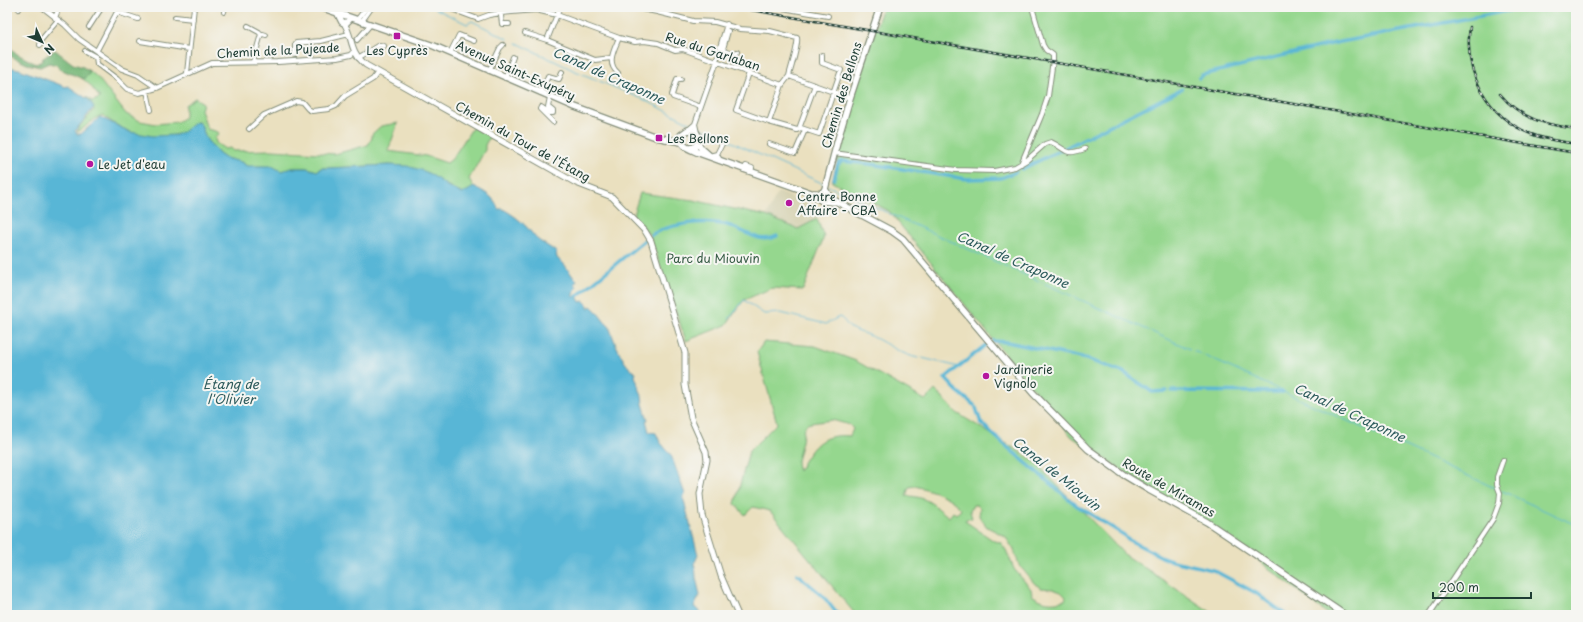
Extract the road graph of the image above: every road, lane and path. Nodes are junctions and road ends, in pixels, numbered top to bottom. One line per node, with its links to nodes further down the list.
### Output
1 (42, 7): 26 (street)
2 (59, 7): 26 (street)
3 (102, 7): 34 (street)
4 (194, 7): 28 (street)
5 (225, 7): 19 (street)
6 (320, 7): 29 (main road, Avenue Saint-Exupéry)
7 (367, 7): 29 (street)
8 (372, 7): 29 (street)
9 (446, 7): 18 (street)
10 (500, 7): 21 (street)
11 (560, 7): 23 (street)
12 (611, 7): 20 (street)
13 (659, 7): 20 (street)
14 (663, 7): 22 (street)
15 (777, 7): 24 (street)
16 (880, 7): 76 (main road, Chemin des Bellons)
17 (1032, 7): 96 (street)
18 (457, 9): 21 (street, Rue du Garlaban)
19 (224, 12)
20 (657, 12): 22 (street)
21 (501, 13): 23 (street, Rue du Garlaban); 31 (street)
22 (665, 14): 32 (street)
23 (557, 15): 38 (street, Rue du Garlaban); 40 (street)
24 (828, 16)
25 (175, 17): 28 (street)
26 (57, 19): 43 (street); 48 (street)
27 (138, 19): 48 (street)
28 (193, 19): 46 (street)
29 (348, 21): 30 (main road, Avenue Saint-Exupéry); 50 (street, Chemin du Tour de l'Étang); 53 (street)
30 (371, 24): 39 (street); 52 (main road, Avenue Saint-Exupéry)
31 (509, 24)
32 (728, 25): 47 (street); 66 (street)
33 (248, 26): 36 (street)
34 (89, 27)
35 (525, 33): 40 (street)
36 (261, 34): 37 (street); 59 (street)
37 (266, 35)
38 (619, 38): 57 (street); 58 (street, Rue du Garlaban)
39 (357, 40)
40 (547, 40): 57 (street)
41 (140, 41): 46 (street)
42 (474, 41): 52 (street)
43 (40, 45)
44 (503, 45): 60 (street)
45 (384, 46): 56 (street)
46 (189, 49): 63 (street)
47 (722, 49): 51 (street); 58 (street)
48 (97, 50): 71 (street)
49 (84, 51): 72 (street)
50 (354, 52): 56 (street, Chemin du Tour de l'Étang); 59 (street, Chemin de la Pujeade)
51 (737, 52)
52 (450, 53): 60 (main road, Avenue Saint-Exupéry)
53 (295, 55)
54 (822, 55): 73 (street)
55 (513, 57): 67 (street)
56 (358, 58): 61 (street, Chemin du Tour de l'Étang)
57 (611, 58): 64 (street)
58 (717, 60): 65 (street, Rue du Garlaban); 77 (street)
59 (253, 62): 63 (street, Chemin de la Pujeade)
60 (489, 70): 67 (main road, Avenue Saint-Exupéry)
61 (378, 72): 82 (street); 99 (street, Chemin du Tour de l'Étang)
62 (562, 72): 74 (street)
63 (187, 73): 71 (street, Chemin de la Pujeade)
64 (618, 73)
65 (749, 73): 69 (street, Rue du Garlaban); 80 (street)
66 (789, 76): 69 (street); 70 (street)
67 (505, 78): 74 (main road, Avenue Saint-Exupéry)
68 (681, 79): 77 (street)
69 (782, 84): 80 (street)
70 (815, 85): 73 (street); 83 (street)
71 (157, 88): 72 (street, Chemin de la Pujeade)
72 (147, 91): 78 (street)
73 (834, 92): 76 (street); 83 (street)
74 (541, 94): 75 (main road, Avenue Saint-Exupéry)
75 (550, 97): 79 (street); 87 (main road, Avenue Saint-Exupéry)
76 (850, 98): 94 (main road, Chemin des Bellons)
77 (701, 107): 81 (street)
78 (151, 110)
79 (554, 122)
80 (769, 122): 83 (street)
81 (695, 124): 84 (street); 85 (street)
82 (249, 129)
83 (803, 129): 91 (street)
84 (688, 130): 85 (main road); 86 (main road)
85 (697, 133): 89 (main road)
86 (681, 135): 87 (main road); 88 (main road)
87 (669, 140): 88 (main road, Avenue Saint-Exupéry)
88 (681, 142): 92 (main road)
89 (698, 143): 92 (main road); 95 (main road)
90 (722, 144): 95 (street)
91 (768, 144)
92 (690, 148): 95 (main road)
93 (1085, 149): 96 (street)
94 (834, 153): 96 (street); 97 (main road, Chemin des Bellons)
95 (712, 156): 97 (main road)
96 (1021, 164)
97 (824, 195): 100 (main road, Route de Miramas)
98 (1503, 460): 101 (street)
99 (738, 615)
100 (1345, 615)
101 (1429, 615)

